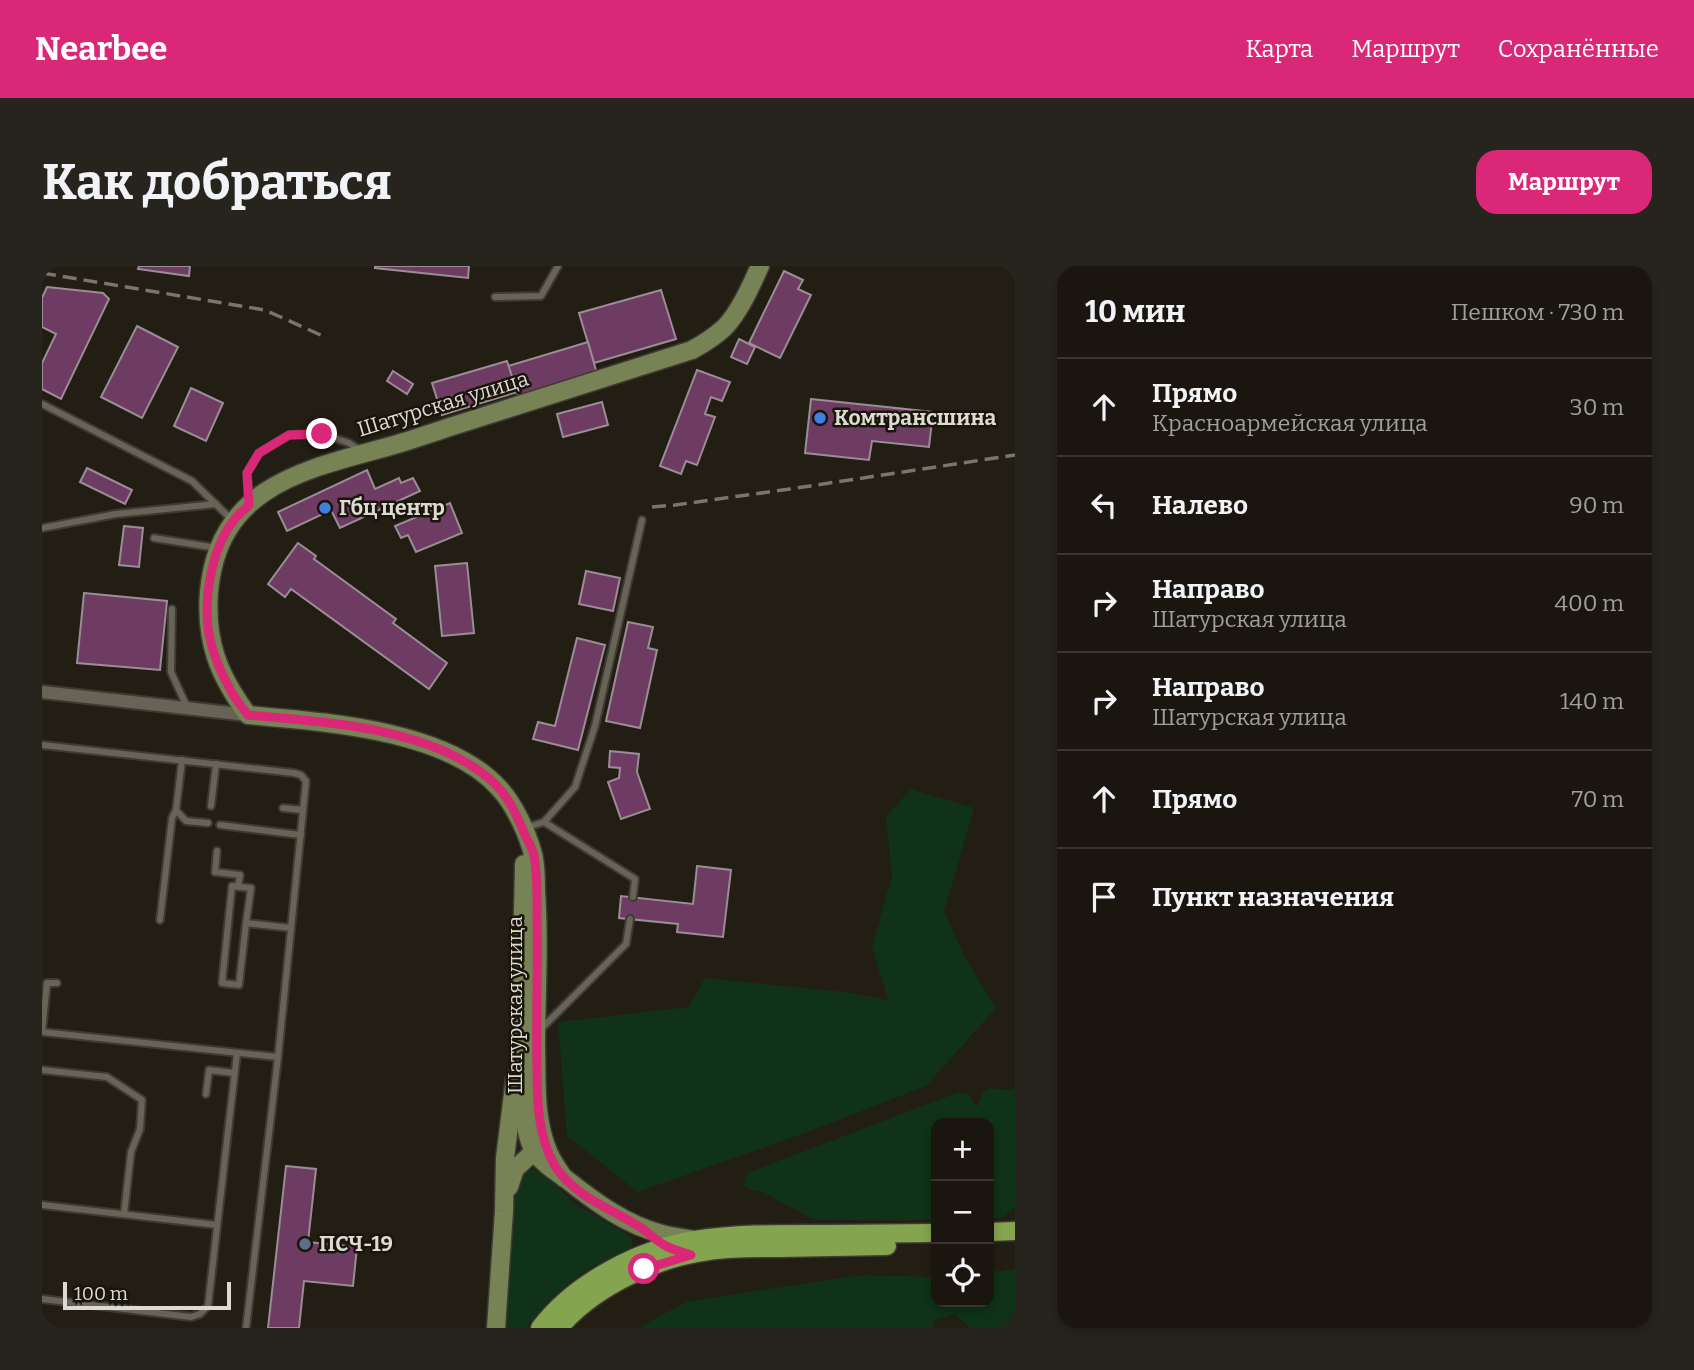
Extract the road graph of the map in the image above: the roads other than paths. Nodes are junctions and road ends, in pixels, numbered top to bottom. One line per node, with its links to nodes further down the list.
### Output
1 (558, 266): 3 (lane)
2 (760, 266): 5 (main road, Шатурская улица)
3 (495, 297)
4 (42, 404): 6 (lane)
5 (363, 453): 7 (main road, Шатурская улица); 7 (lane)
6 (216, 504): 9 (lane); 10 (lane)
7 (249, 505): 9 (main road, Шатурская улица)
8 (642, 520): 24 (lane)
9 (233, 521): 12 (main road, Шатурская улица)
10 (42, 528)
11 (154, 538): 12 (lane)
12 (219, 549): 16 (main road, Шатурская улица)
13 (172, 609): 15 (lane)
14 (42, 692): 15 (street, Шатурская улица)
15 (188, 709): 16 (street, Шатурская улица)
16 (248, 715): 27 (main road, Шатурская улица)
17 (42, 745): 18 (lane)
18 (182, 760): 19 (lane); 22 (lane)
19 (216, 764): 20 (lane); 23 (lane)
20 (211, 806)
21 (283, 808): 23 (lane)
22 (176, 810): 25 (lane); 33 (lane)
23 (303, 810): 28 (lane)
24 (544, 822): 27 (lane); 31 (lane)
25 (208, 824)
26 (220, 825): 28 (lane)
27 (523, 829): 38 (main road, Шатурская улица); 40 (main road, Шатурская улица)
28 (301, 835): 35 (lane)
29 (217, 851): 30 (lane)
30 (238, 887): 34 (lane); 34 (lane)
31 (633, 897)
32 (630, 919): 38 (lane)
33 (160, 920)
34 (246, 923): 35 (lane)
35 (291, 928): 41 (lane)
36 (57, 983): 37 (lane)
37 (42, 1032): 39 (lane)
38 (536, 1034): 45 (main road, Шатурская улица)
39 (237, 1053): 41 (lane); 43 (lane)
40 (520, 1054): 45 (main road); 47 (main road)
41 (278, 1057): 60 (lane)
42 (42, 1070): 48 (lane)
43 (234, 1073): 44 (lane); 49 (lane)
44 (206, 1094)
45 (539, 1146): 47 (main road); 50 (main road, Шатурская улица)
46 (42, 1205): 48 (lane)
47 (504, 1210): 61 (main road)
48 (124, 1214): 49 (lane)
49 (217, 1225): 59 (lane)
50 (640, 1227): 57 (main road); 58 (main road)
51 (994, 1231): 52 (main road)
52 (1015, 1231)
53 (931, 1233): 58 (main road)
54 (1015, 1243): 55 (main road)
55 (994, 1244)
56 (931, 1245): 58 (main road)
57 (666, 1246): 58 (main road); 62 (main road)
58 (692, 1247): 63 (main road)
59 (42, 1299)
60 (246, 1328)
61 (496, 1328)
62 (540, 1328)
63 (559, 1328)

